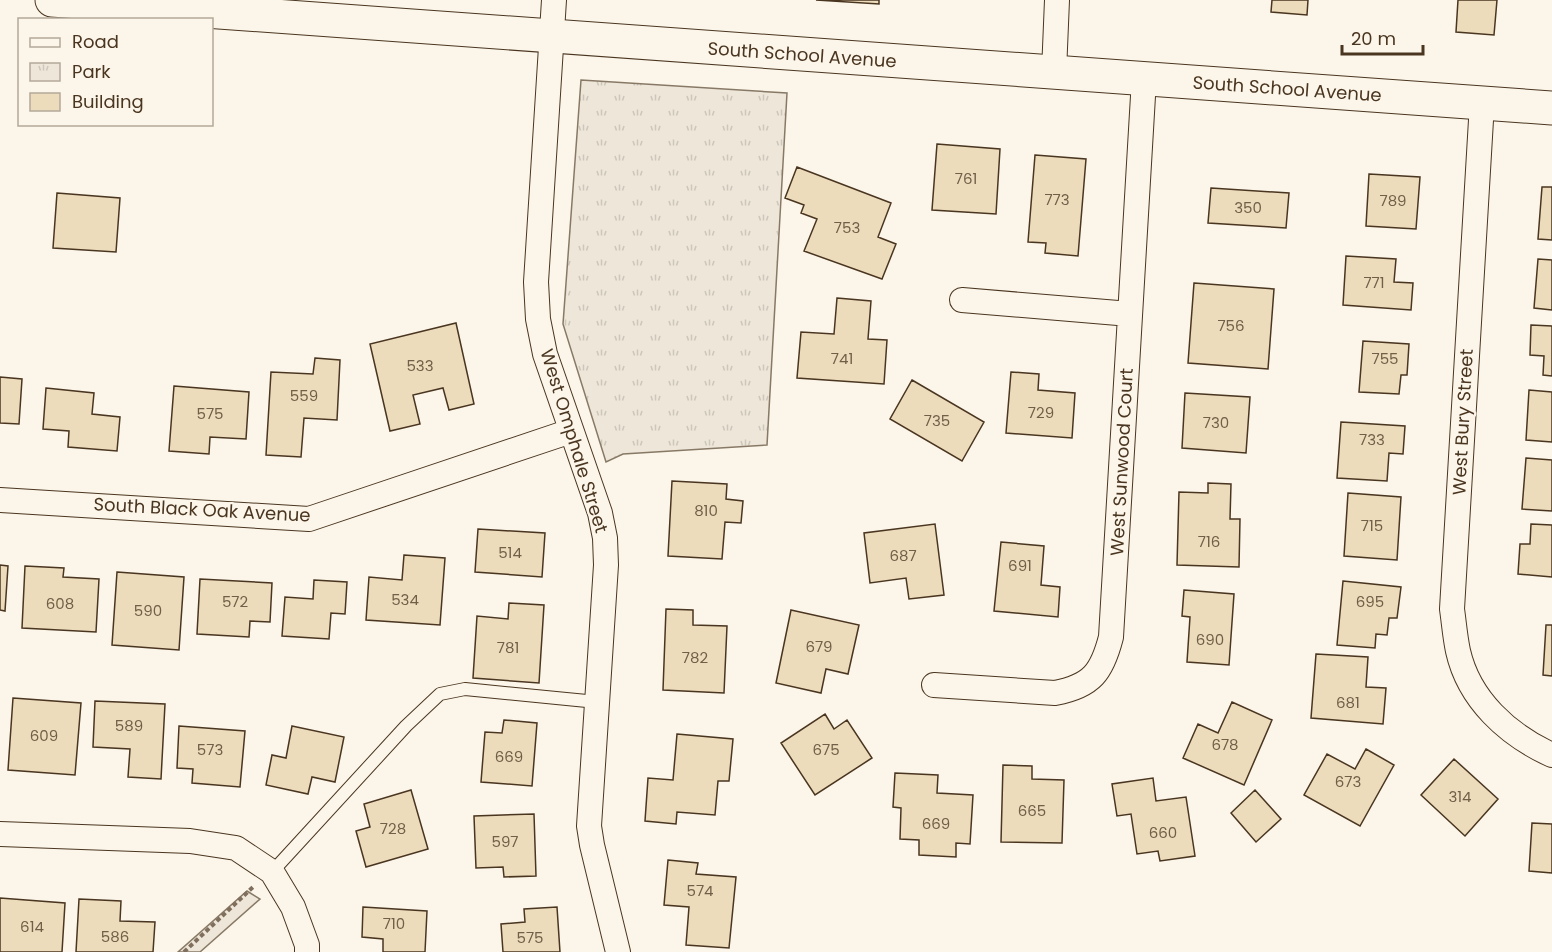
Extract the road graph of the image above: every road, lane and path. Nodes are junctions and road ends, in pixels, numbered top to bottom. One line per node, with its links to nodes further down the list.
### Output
1 (52, 0): 4 (street, South School Avenue)
2 (554, 0): 5 (street, West Omphale Street)
3 (1057, 0): 6 (street)
4 (107, 2): 5 (street, South School Avenue)
5 (552, 37): 6 (street, South School Avenue); 12 (street, West Omphale Street)
6 (1054, 72): 7 (street, South School Avenue)
7 (1144, 79): 8 (street, South School Avenue); 11 (street, West Sunwood Court)
8 (1482, 103): 9 (street, South School Avenue); 16 (street, West Bury Street)
9 (1552, 108)
10 (962, 300): 11 (street)
11 (1130, 314): 14 (street, West Sunwood Court)
12 (571, 431): 13 (street, South Black Oak Avenue); 15 (street, West Omphale Street)
13 (0, 500)
14 (934, 685)
15 (597, 702): 18 (lane); 22 (street, West Omphale Street)
16 (1552, 755)
17 (0, 834): 18 (street)
18 (272, 872): 21 (street)
19 (253, 887): 20 (path)
20 (184, 952)
21 (307, 952)
22 (618, 952)

